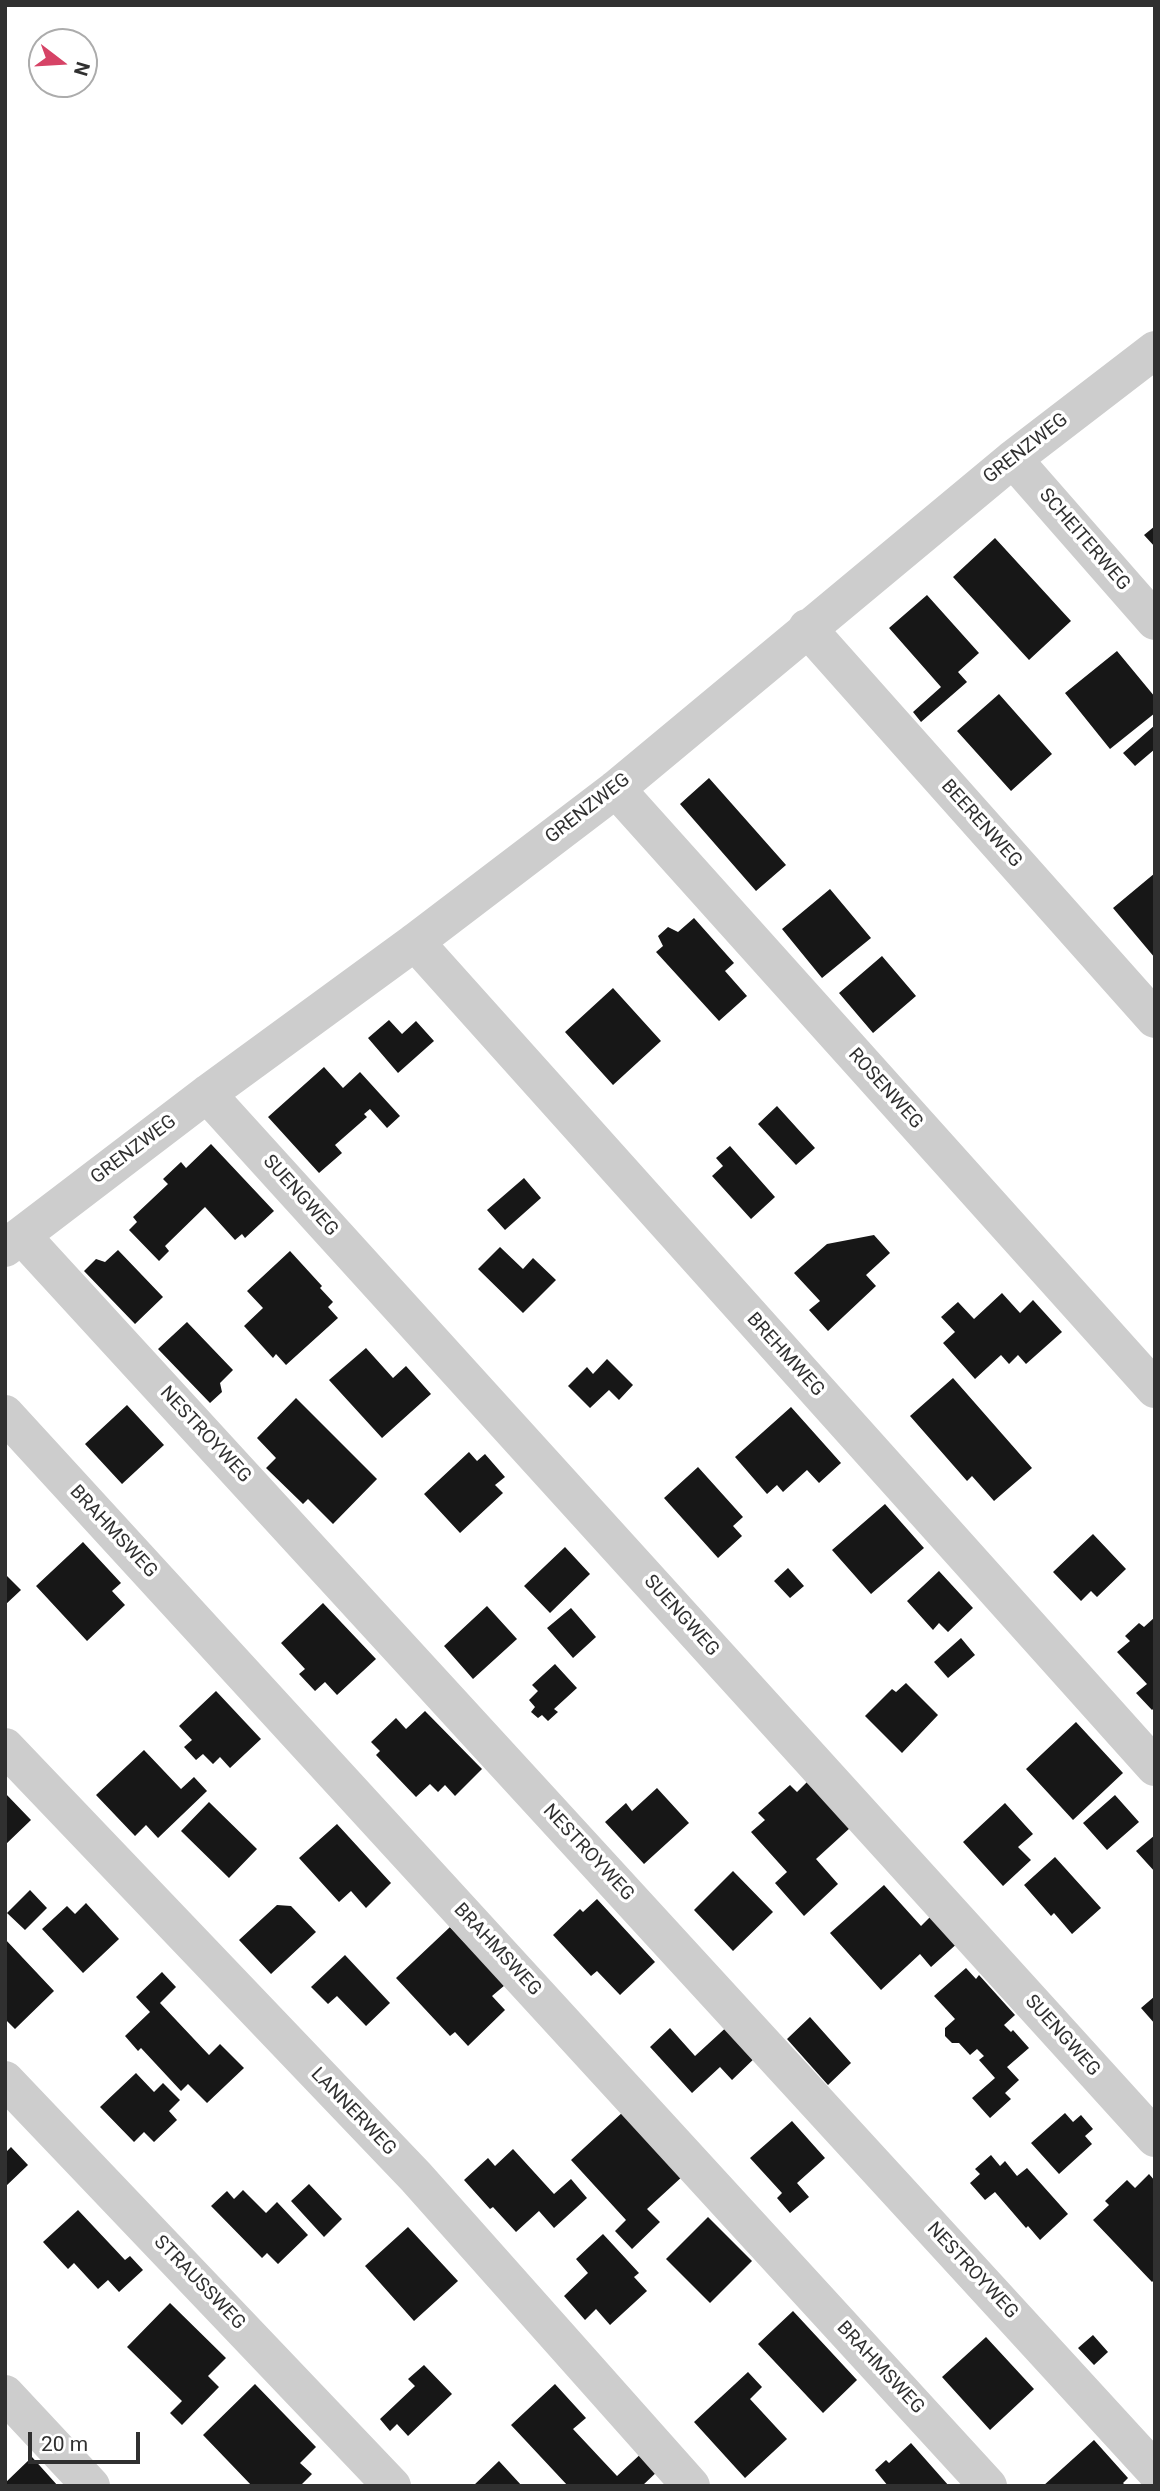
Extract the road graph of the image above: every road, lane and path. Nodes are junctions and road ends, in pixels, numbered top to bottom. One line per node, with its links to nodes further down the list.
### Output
1 (1155, 350): 2 (street, GRENZWEG)
2 (1013, 458): 3 (street, SCHEITERWEG); 4 (street, GRENZWEG)
3 (1155, 621)
4 (807, 628): 5 (street, GRENZWEG); 7 (street, BEERENWEG)
5 (616, 789): 6 (street, GRENZWEG); 10 (street, ROSENWEG)
6 (415, 942): 8 (street, GRENZWEG); 13 (street, BREHMWEG)
7 (1155, 1019)
8 (207, 1094): 9 (street, GRENZWEG); 15 (street, SUENGWEG)
9 (14, 1242): 17 (street, NESTROYWEG)
10 (1155, 1389)
11 (5, 1414): 21 (street, BRAHMSWEG)
12 (5, 1747): 20 (street, LANNERWEG)
13 (1155, 1767)
14 (5, 2080): 19 (street, STRAUSSWEG)
15 (1155, 2138)
16 (5, 2394): 18 (street)
17 (1155, 2471)
18 (91, 2486)
19 (393, 2486)
20 (691, 2486)
21 (988, 2486)

